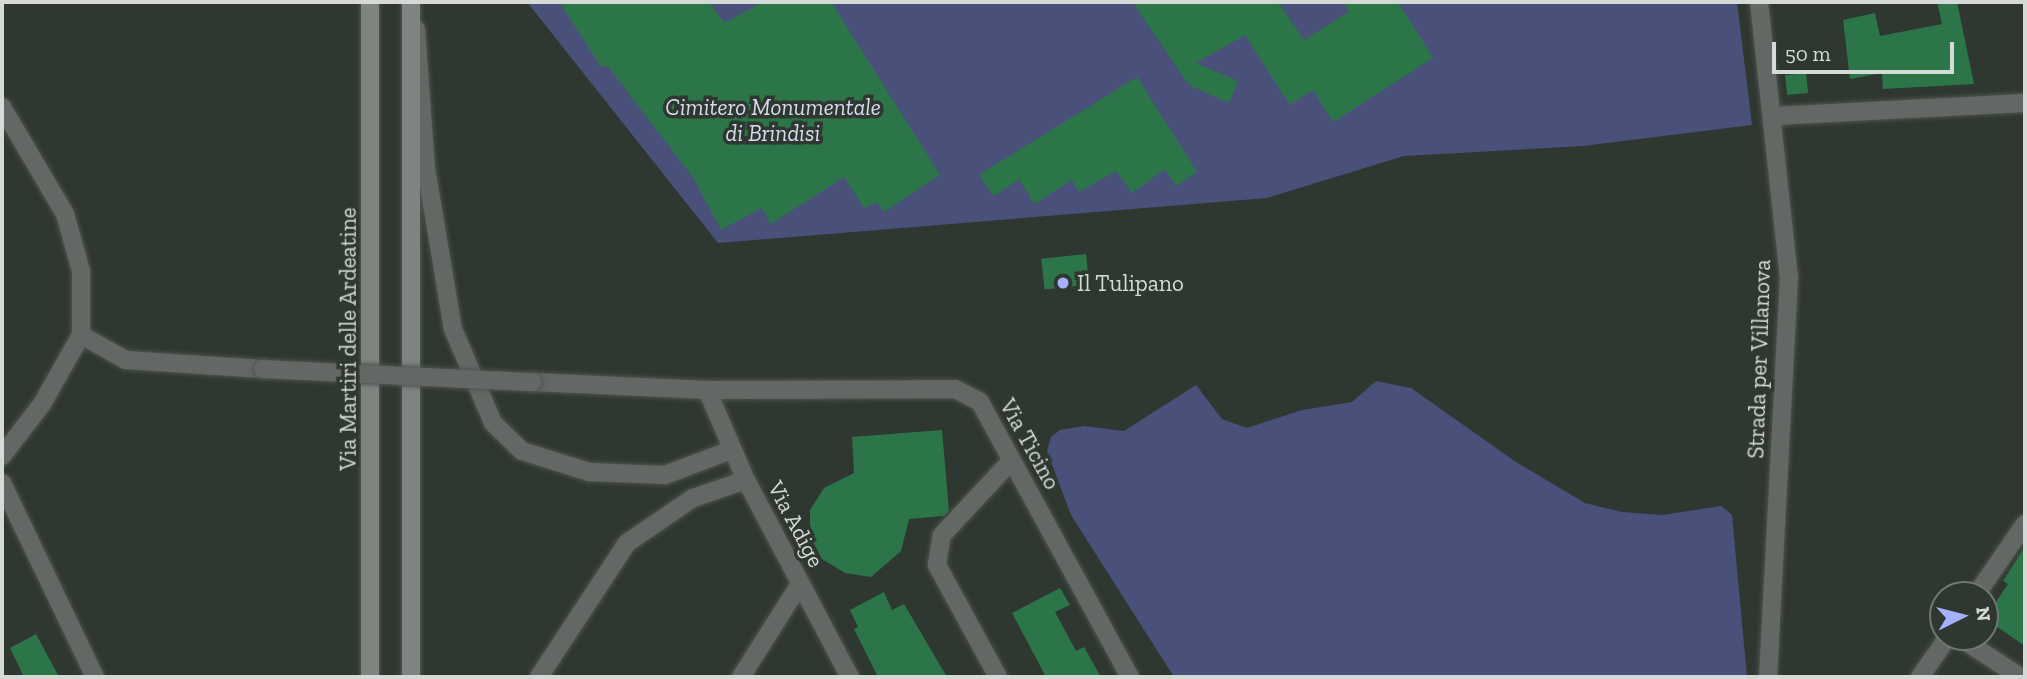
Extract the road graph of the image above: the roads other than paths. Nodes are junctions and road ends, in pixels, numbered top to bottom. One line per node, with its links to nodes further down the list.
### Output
1 (411, 2): 9 (street); 21 (street)
2 (1759, 2): 6 (street, Strada per Villanova)
3 (370, 4): 20 (street, Via Martiri delle Ardeatine)
4 (2025, 103): 6 (street)
5 (2, 107): 7 (street)
6 (1774, 116): 27 (street, Strada per Villanova)
7 (81, 335): 8 (street, Via Ticino, bridge); 10 (street)
8 (707, 390): 9 (street, Via Adige); 11 (street, Via Ticino)
9 (731, 450): 12 (street, Via Adige)
10 (2, 456)
11 (1011, 461): 25 (street); 26 (street, Via Ticino)
12 (746, 480): 16 (street, Via Adige); 22 (street)
13 (2, 483): 19 (street)
14 (2025, 524): 15 (street)
15 (1986, 581)
16 (800, 584): 23 (street); 24 (street, Via Adige)
17 (1938, 651): 28 (street)
18 (1980, 651): 29 (street)
19 (95, 677)
20 (370, 677)
21 (411, 677)
22 (539, 677)
23 (741, 677)
24 (850, 677)
25 (998, 677)
26 (1130, 677)
27 (1768, 677)
28 (1920, 677)
29 (2020, 677)

